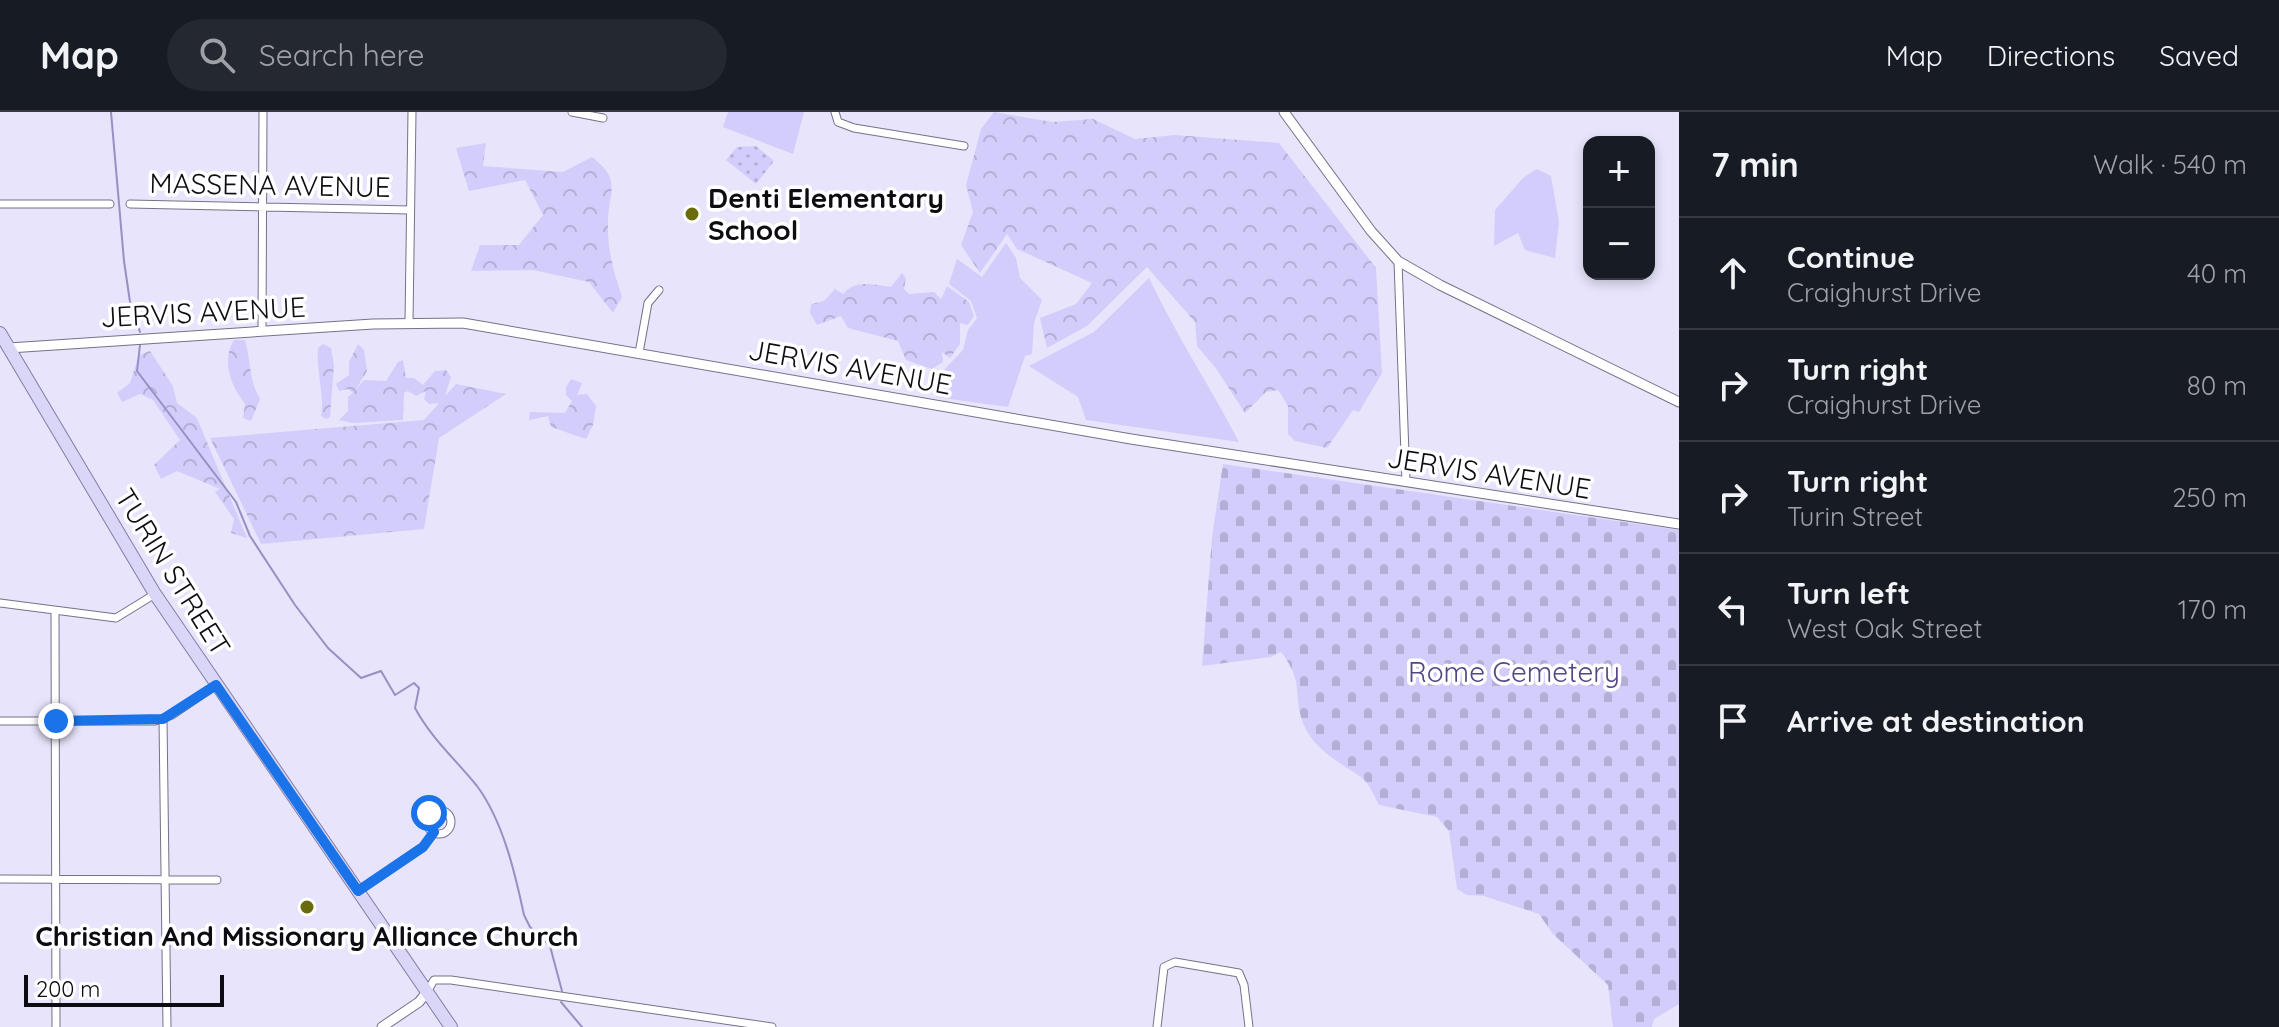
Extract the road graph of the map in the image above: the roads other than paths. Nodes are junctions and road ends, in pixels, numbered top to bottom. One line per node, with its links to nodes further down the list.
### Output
1 (263, 112): 11 (street)
2 (412, 112): 12 (street)
3 (572, 112): 6 (street)
4 (835, 112): 7 (street)
5 (1284, 112): 13 (street)
6 (603, 118)
7 (964, 146)
8 (0, 204): 9 (street, MASSENA AVENUE)
9 (110, 204)
10 (130, 204): 11 (street, MASSENA AVENUE)
11 (263, 207): 12 (street, MASSENA AVENUE); 16 (street)
12 (410, 210): 15 (street)
13 (1398, 261): 20 (street); 21 (street)
14 (659, 290): 19 (street)
15 (409, 322): 16 (street, JERVIS AVENUE); 19 (street, JERVIS AVENUE)
16 (262, 330): 18 (street, JERVIS AVENUE)
17 (0, 333): 18 (main road, TURIN STREET)
18 (9, 348): 23 (main road, TURIN STREET)
19 (639, 353): 21 (street, JERVIS AVENUE)
20 (1679, 402)
21 (1406, 482): 22 (street, JERVIS AVENUE)
22 (1679, 524)
23 (155, 594): 25 (street); 26 (main road, TURIN STREET)
24 (0, 603): 25 (street)
25 (55, 611): 29 (street)
26 (216, 685): 27 (street); 35 (main road, TURIN STREET)
27 (163, 719): 29 (street); 33 (street)
28 (0, 721): 29 (street)
29 (56, 721): 32 (street)
30 (434, 832): 35 (street)
31 (0, 879): 32 (street)
32 (56, 879): 33 (street); 37 (street)
33 (165, 880): 34 (street); 38 (street)
34 (217, 880)
35 (358, 891): 36 (main road, TURIN STREET)
36 (427, 992): 39 (street); 40 (main road, TURIN STREET); 41 (street)
37 (56, 1027)
38 (167, 1027)
39 (382, 1027)
40 (451, 1027)
41 (772, 1027)
42 (1157, 1027): 43 (street)
43 (1249, 1027)

